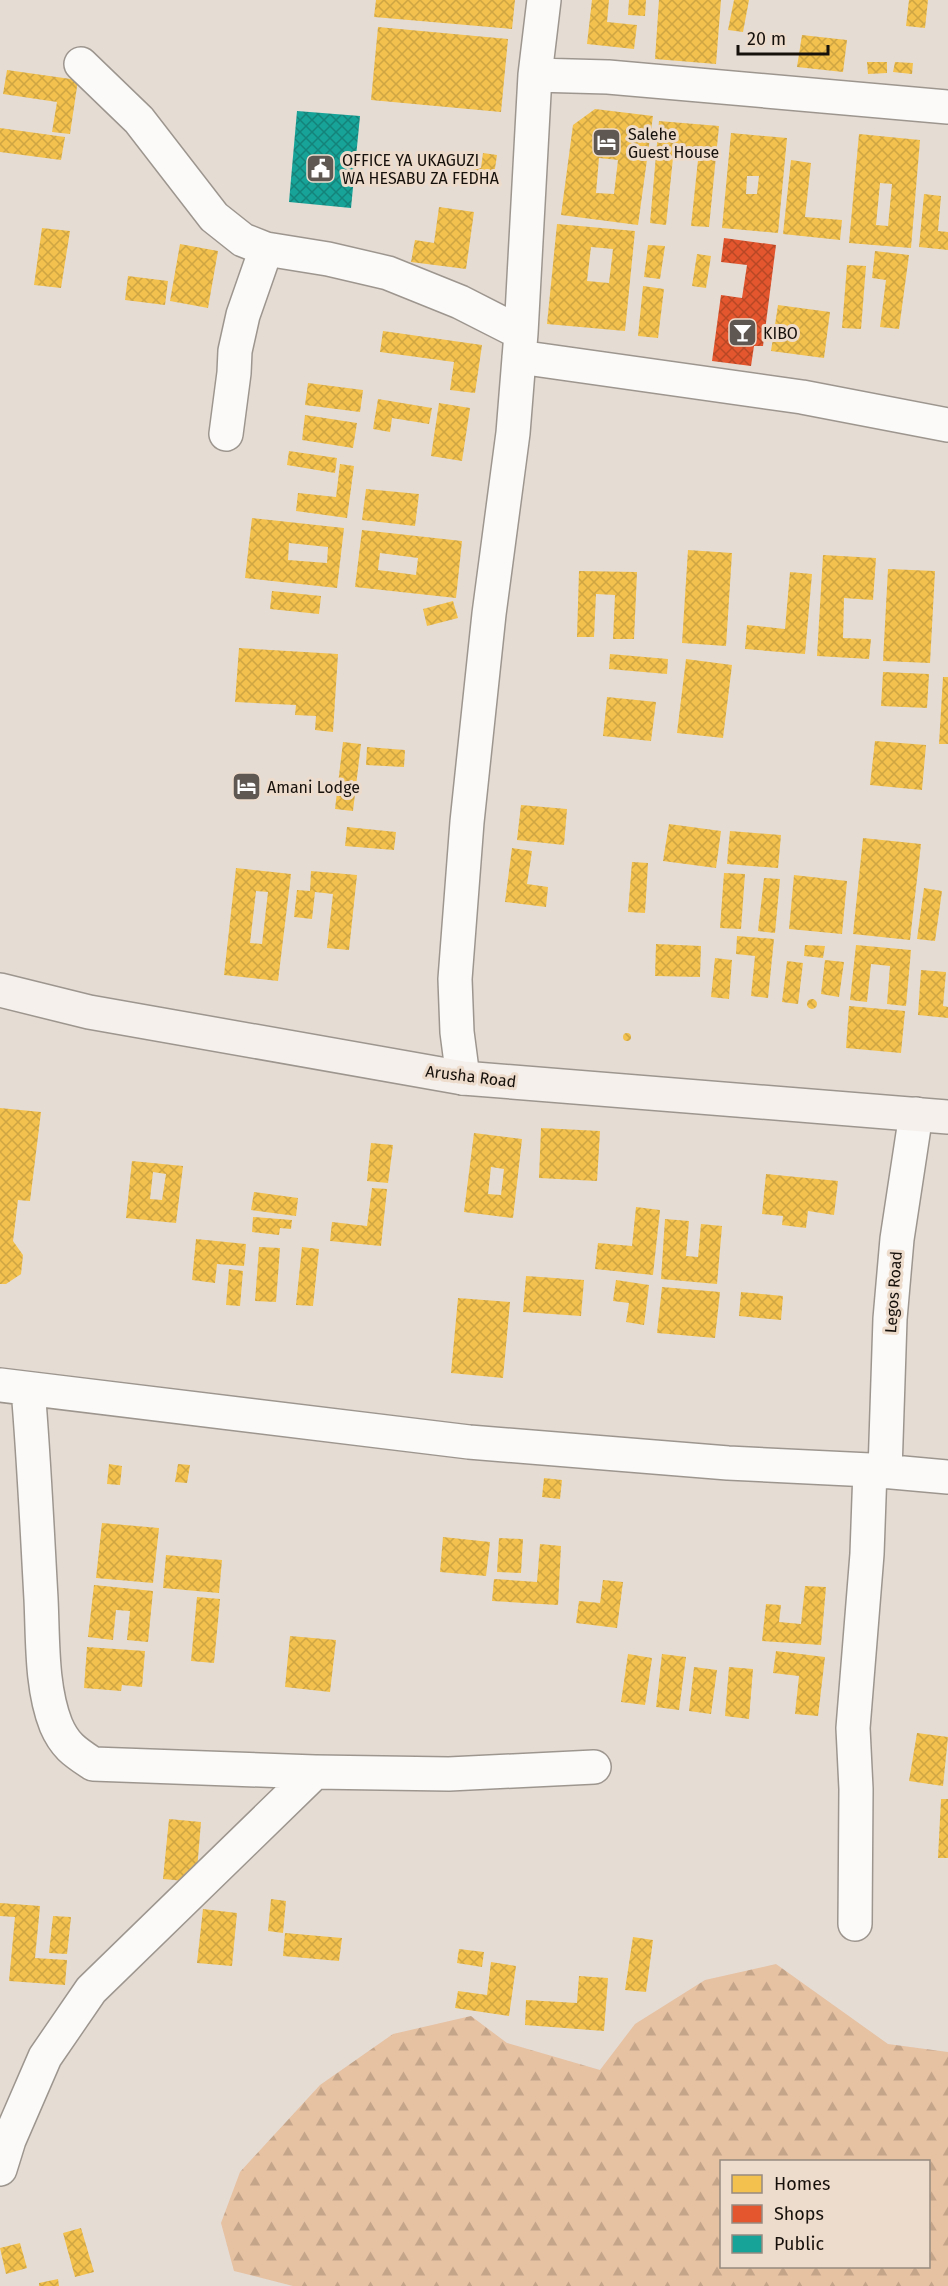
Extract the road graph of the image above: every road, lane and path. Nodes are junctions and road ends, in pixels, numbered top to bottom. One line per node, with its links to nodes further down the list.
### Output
1 (544, 0): 3 (street)
2 (81, 64): 5 (street)
3 (535, 75): 4 (street); 6 (street)
4 (948, 107)
5 (266, 249): 6 (street); 8 (street)
6 (520, 345): 7 (street); 10 (street)
7 (948, 425)
8 (226, 434)
9 (0, 990): 10 (main road, Arusha Road)
10 (463, 1078): 11 (main road, Arusha Road)
11 (916, 1114): 12 (main road, Arusha Road); 14 (street, Legos Road)
12 (948, 1117)
13 (14, 1387): 14 (street); 17 (street)
14 (878, 1471): 15 (street); 18 (street, Legos Road)
15 (948, 1477)
16 (594, 1767): 17 (street)
17 (315, 1772): 19 (street)
18 (855, 1924)
19 (0, 2169)

